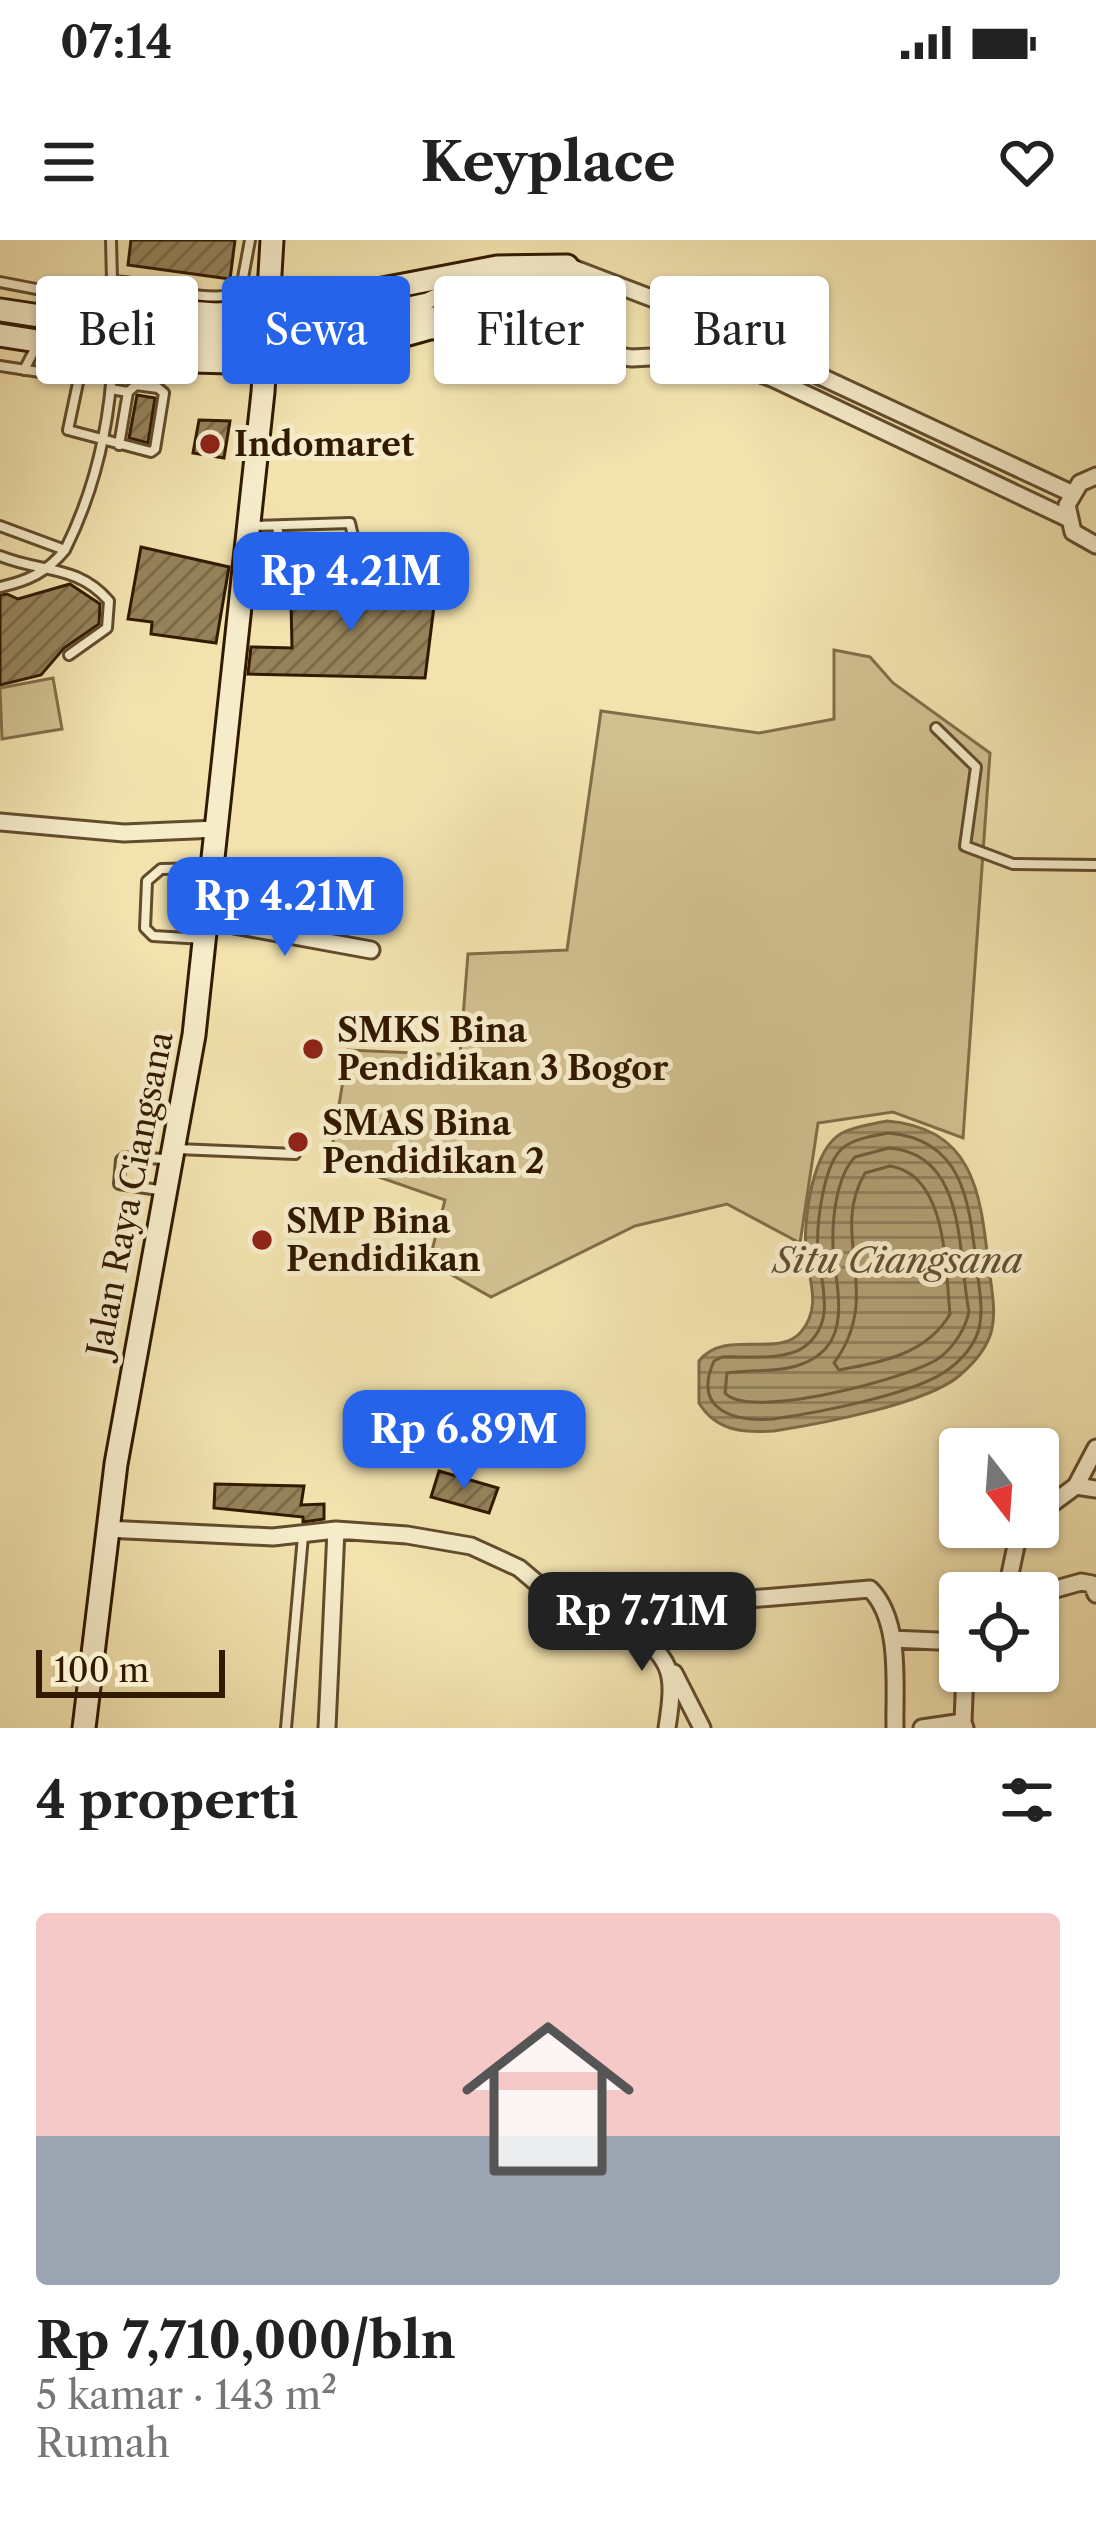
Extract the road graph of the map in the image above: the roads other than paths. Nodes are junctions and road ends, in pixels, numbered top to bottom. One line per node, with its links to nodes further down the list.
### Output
1 (111, 240): 5 (lane)
2 (250, 240): 9 (lane)
3 (272, 240): 6 (main road, Jalan Raya Ciangsana)
4 (581, 275): 10 (main road); 28 (street)
5 (111, 276)
6 (270, 276)
7 (0, 282): 8 (lane)
8 (36, 289)
9 (198, 294)
10 (410, 296)
11 (0, 310): 12 (main road)
12 (36, 315)
13 (0, 335): 14 (main road)
14 (36, 342)
15 (36, 346): 18 (lane)
16 (626, 355): 29 (street)
17 (0, 365): 18 (lane)
18 (24, 370): 25 (lane)
19 (111, 384): 23 (lane)
20 (155, 384): 22 (lane)
21 (263, 384): 31 (main road, Jalan Raya Ciangsana)
22 (155, 387): 24 (lane); 26 (lane)
23 (111, 389): 24 (lane); 25 (lane)
24 (128, 392): 26 (lane)
25 (101, 441): 26 (lane); 34 (lane)
26 (119, 445)
27 (1096, 476): 28 (street)
28 (1071, 494): 29 (street)
29 (1067, 518): 33 (street)
30 (0, 526): 34 (lane)
31 (250, 526): 32 (lane); 41 (main road, Jalan Raya Ciangsana)
32 (277, 526): 32 (lane)
33 (1096, 545)
34 (64, 550): 36 (lane)
35 (0, 556): 36 (lane)
36 (50, 567): 37 (lane); 38 (lane)
37 (0, 587)
38 (69, 655)
39 (935, 728): 42 (lane)
40 (0, 822): 41 (street)
41 (217, 829): 43 (main road, Jalan Raya Ciangsana)
42 (1096, 865)
43 (213, 868): 44 (main road, Jalan Raya Ciangsana); 44 (lane)
44 (206, 929): 45 (street); 46 (main road, Jalan Raya Ciangsana)
45 (371, 950)
46 (175, 1154): 47 (lane); 48 (main road, Jalan Raya Ciangsana); 48 (lane)
47 (295, 1154)
48 (167, 1191): 53 (main road, Jalan Raya Ciangsana)
49 (1096, 1448): 50 (street)
50 (1076, 1486): 51 (street); 52 (street)
51 (1096, 1490)
52 (1059, 1499)
53 (106, 1529): 55 (street); 64 (main road, Jalan Raya Ciangsana)
54 (336, 1531): 55 (street); 58 (street); 66 (street)
55 (303, 1534): 65 (lane)
56 (1059, 1588): 57 (street)
57 (1096, 1594)
58 (627, 1618): 59 (street); 61 (street)
59 (892, 1640): 60 (street); 69 (street)
60 (939, 1641)
61 (662, 1656): 67 (street); 68 (street)
62 (964, 1692): 63 (street)
63 (964, 1725): 70 (street)
64 (84, 1728)
65 (286, 1728)
66 (327, 1728)
67 (667, 1728)
68 (702, 1728)
69 (895, 1728)
70 (922, 1728)

